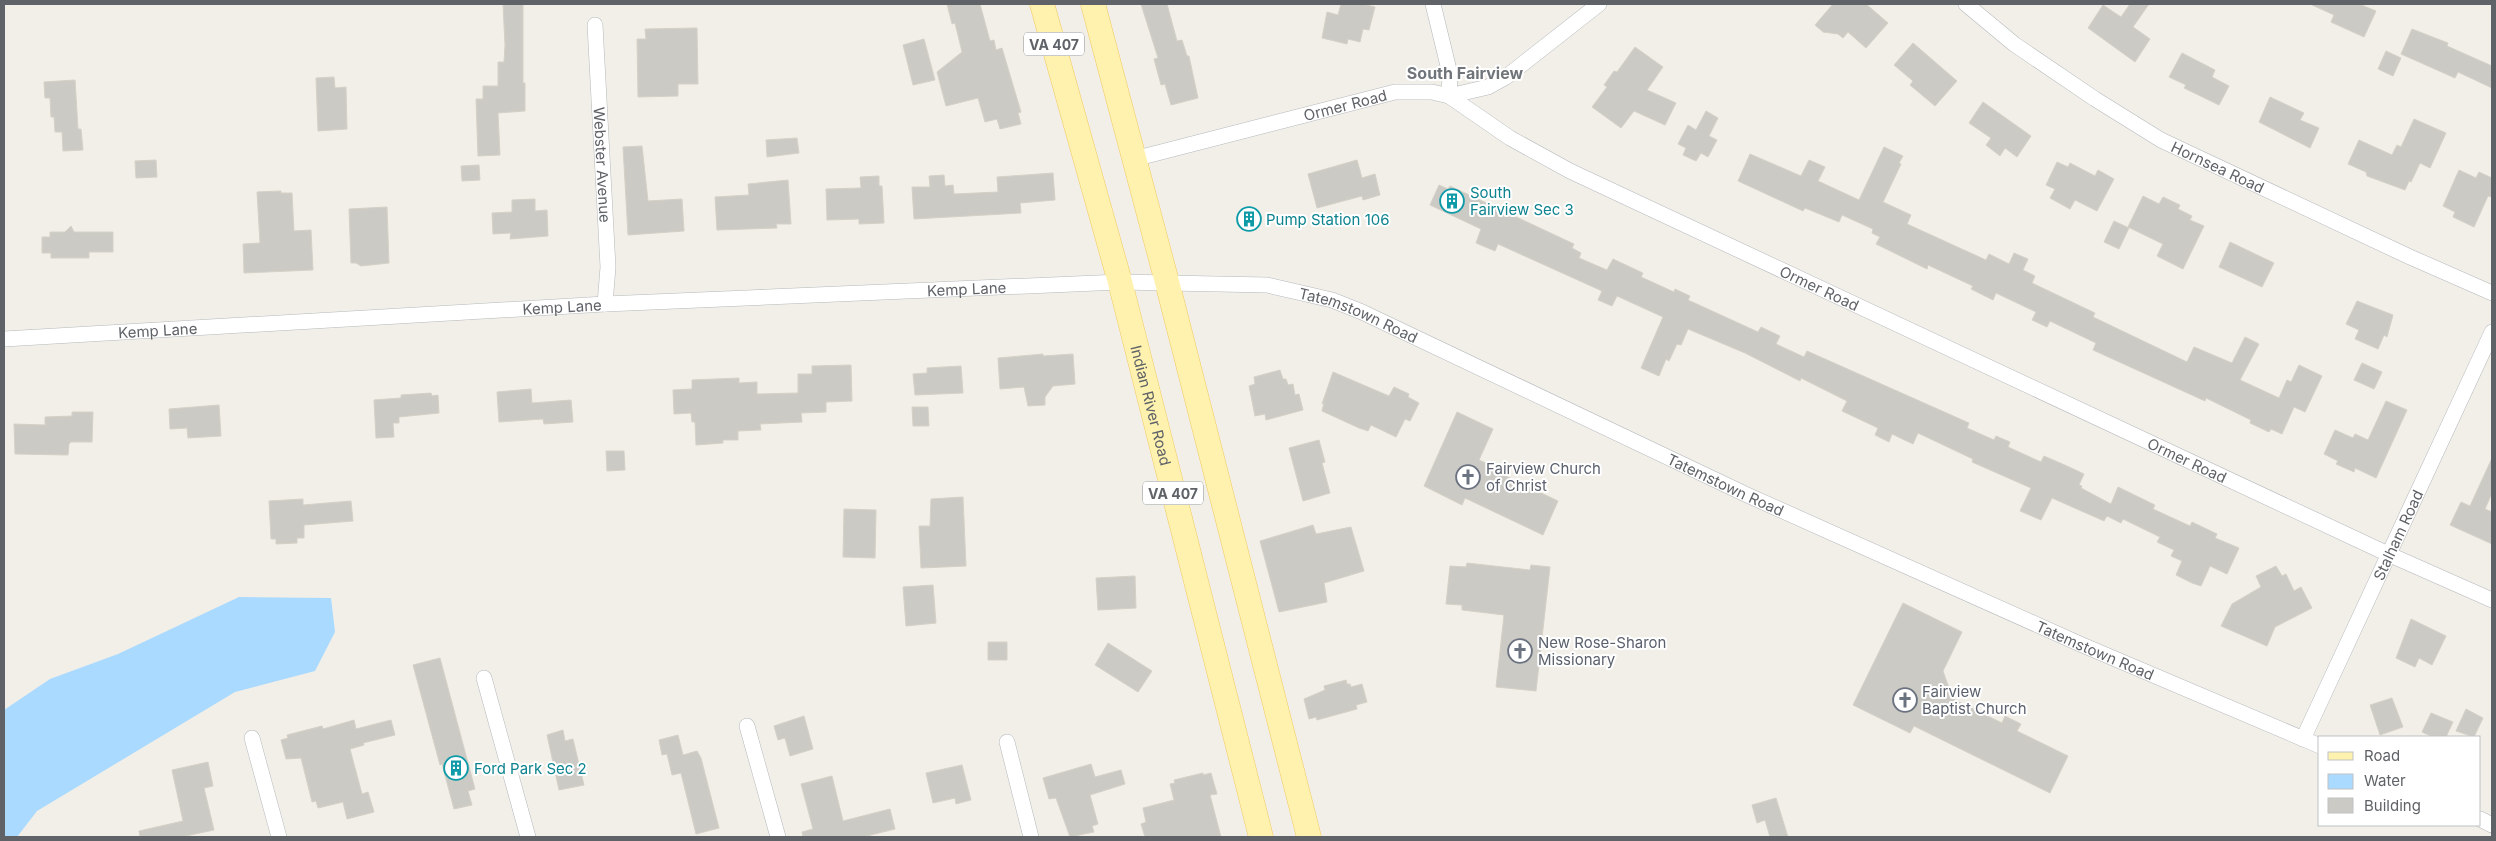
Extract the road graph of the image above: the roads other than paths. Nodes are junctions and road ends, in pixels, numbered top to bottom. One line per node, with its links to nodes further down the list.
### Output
1 (1042, 4): 9 (main road, Indian River Road / VA 407)
2 (1093, 4): 8 (main road, VA 407)
3 (1433, 4): 7 (street)
4 (1599, 4): 7 (street)
5 (1966, 4): 11 (street, Hornsea Road)
6 (595, 25): 12 (street, Webster Avenue)
7 (1449, 96): 8 (street, Ormer Road); 15 (street, Ormer Road)
8 (1134, 159): 10 (main road, VA 407)
9 (1120, 282): 10 (street, Tatemstown Road); 12 (street, Kemp Lane); 27 (main road, Indian River Road / VA 407)
10 (1167, 282): 20 (street, Tatemstown Road); 28 (main road, VA 407)
11 (2492, 293)
12 (605, 304): 14 (street, Kemp Lane)
13 (2492, 332): 15 (street, Stalham Road)
14 (4, 339)
15 (2388, 554): 16 (street, Ormer Road); 20 (street, Stalham Road)
16 (2492, 600)
17 (484, 678): 24 (street)
18 (747, 726): 25 (street)
19 (252, 738): 23 (street)
20 (2303, 739): 22 (street, Tatemstown Road)
21 (1006, 742): 26 (street)
22 (2318, 745)
23 (279, 837)
24 (528, 837)
25 (778, 837)
26 (1032, 837)
27 (1261, 837)
28 (1309, 837)

